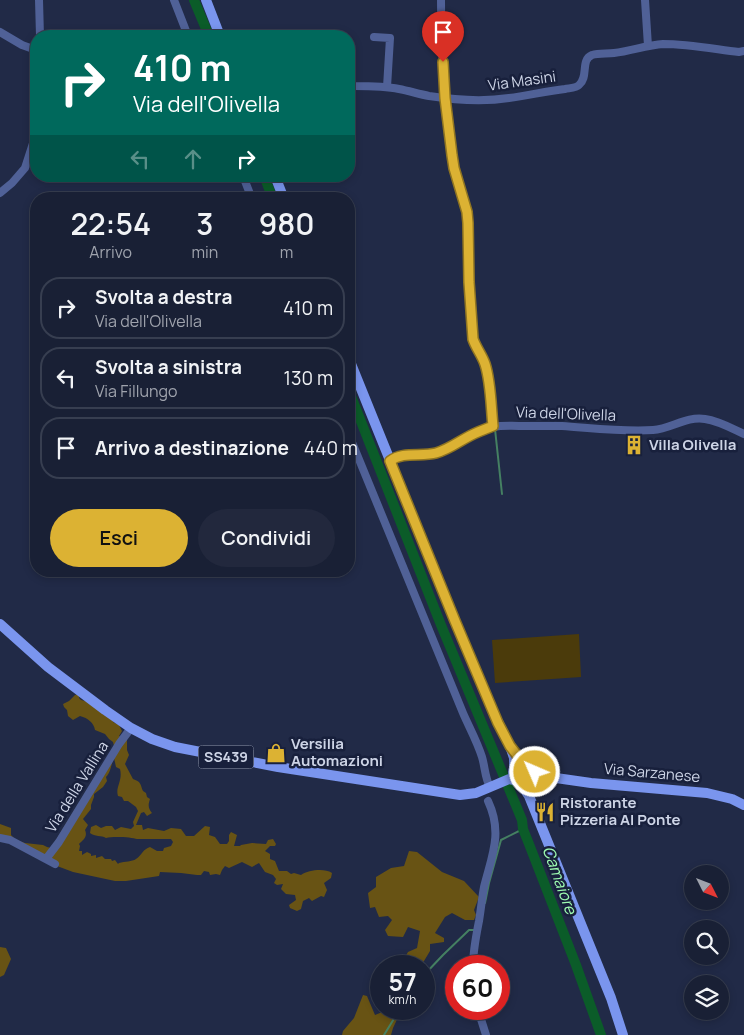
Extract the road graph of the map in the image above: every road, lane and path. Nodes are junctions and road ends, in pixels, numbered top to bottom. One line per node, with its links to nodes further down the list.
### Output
1 (39, 0): 6 (street)
2 (174, 0): 7 (street)
3 (206, 0): 8 (main road)
4 (441, 0): 16 (street)
5 (645, 0): 11 (street)
6 (40, 30)
7 (186, 30)
8 (218, 30)
9 (0, 32): 12 (street)
10 (374, 36): 15 (street)
11 (648, 46): 13 (street, Via Masini); 16 (street, Via Masini)
12 (30, 48)
13 (744, 51)
14 (355, 86): 15 (street, Via Masini)
15 (387, 87): 16 (street, Via Masini)
16 (445, 98): 20 (street)
17 (30, 153): 18 (street)
18 (0, 193)
19 (355, 374): 23 (main road)
20 (493, 426): 21 (street, Via dell'Olivella); 23 (street, Via dell'Olivella)
21 (744, 434)
22 (355, 450): 30 (street)
23 (390, 461): 26 (main road)
24 (0, 624): 25 (main road, SS439)
25 (131, 728): 30 (main road, SS439); 33 (street, Via della Vallina)
26 (510, 746): 27 (main road, Via Sarzanese); 28 (main road)
27 (530, 765): 28 (main road); 28 (main road); 29 (main road, Via Sarzanese)
28 (519, 778): 29 (main road, Via Sarzanese / SS439); 30 (main road, SS439); 38 (main road)
29 (556, 778): 31 (main road, Via Sarzanese / SS439)
30 (488, 788): 35 (street)
31 (744, 805)
32 (0, 838): 33 (street)
33 (46, 859): 34 (street)
34 (55, 864)
35 (473, 955)
36 (482, 1020): 37 (street)
37 (486, 1035)
38 (623, 1035)

